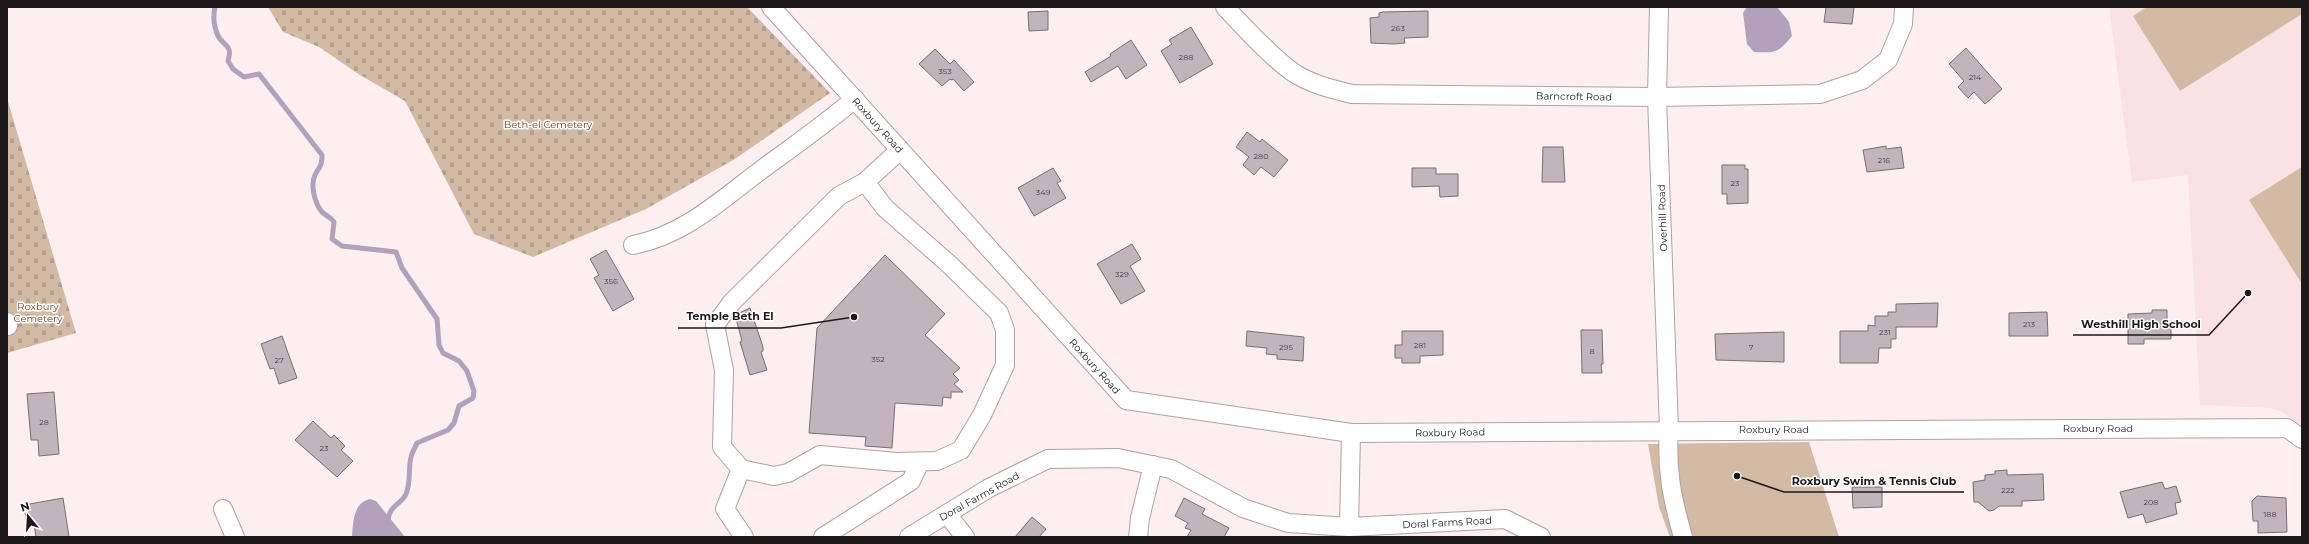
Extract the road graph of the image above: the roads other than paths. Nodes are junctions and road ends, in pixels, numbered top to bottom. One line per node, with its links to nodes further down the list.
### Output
1 (771, 7): 6 (street, Roxbury Road)
2 (1225, 7): 5 (street, Barncroft Road)
3 (1659, 7): 5 (street, Overhill Road)
4 (1904, 7): 5 (street, Barncroft Road)
5 (1657, 97): 10 (street, Overhill Road)
6 (855, 99): 7 (street, Roxbury Road); 9 (street)
7 (900, 150): 8 (street); 11 (street, Roxbury Road)
8 (865, 182): 13 (street); 15 (street)
9 (633, 245)
10 (1669, 429): 11 (street, Roxbury Road); 12 (street, Roxbury Road); 26 (street, Overhill Road)
11 (1351, 432): 18 (street)
12 (2302, 439)
13 (920, 462): 15 (street); 21 (street)
14 (1153, 465): 17 (street, Doral Farms Road); 18 (street, Doral Farms Road); 24 (street)
15 (740, 469): 20 (street)
16 (222, 509): 19 (street)
17 (947, 514): 22 (street, Doral Farms Road); 23 (street)
18 (1350, 527): 25 (street, Doral Farms Road)
19 (235, 537)
20 (744, 537)
21 (823, 537)
22 (909, 537)
23 (965, 537)
24 (1138, 537)
25 (1541, 537)
26 (1683, 537)

